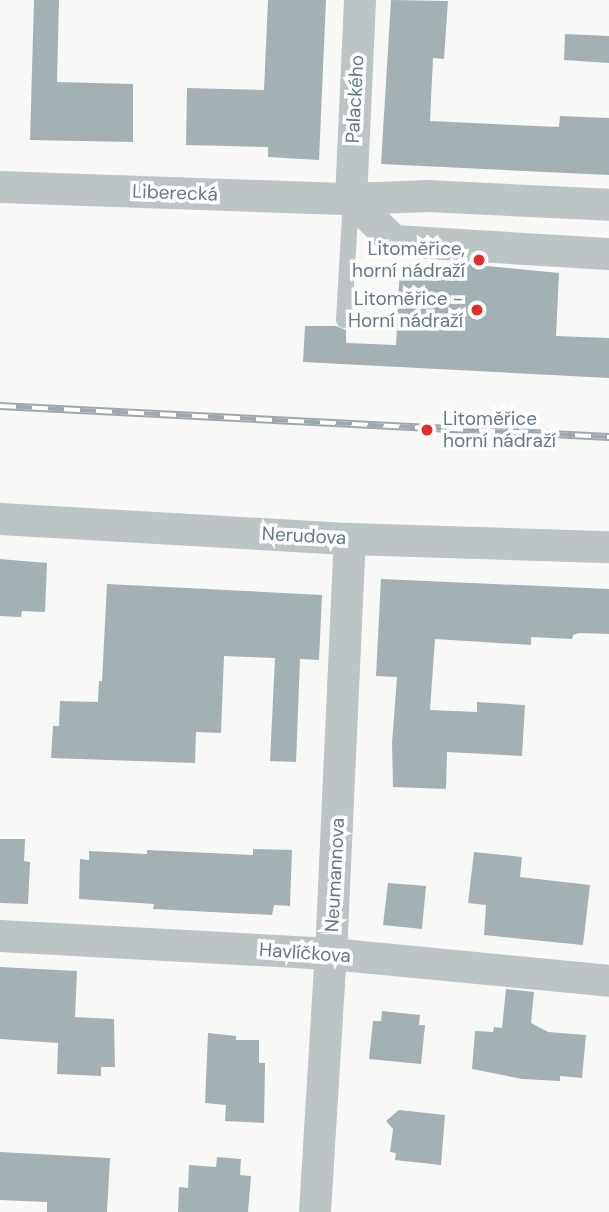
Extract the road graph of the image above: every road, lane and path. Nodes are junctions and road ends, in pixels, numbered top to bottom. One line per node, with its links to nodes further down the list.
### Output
1 (360, 0): 3 (street, Palackého)
2 (0, 187): 3 (street, Liberecká)
3 (351, 199): 4 (street, Liberecká); 5 (street); 6 (lane)
4 (609, 205)
5 (609, 254)
6 (344, 320)
7 (0, 519): 8 (street, Nerudova)
8 (350, 538): 9 (street, Nerudova); 11 (street, Neumannova)
9 (609, 547)
10 (0, 936): 11 (street, Havlíčkova)
11 (331, 954): 12 (street, Havlíčkova); 13 (street, Neumannova)
12 (609, 981)
13 (315, 1212)

